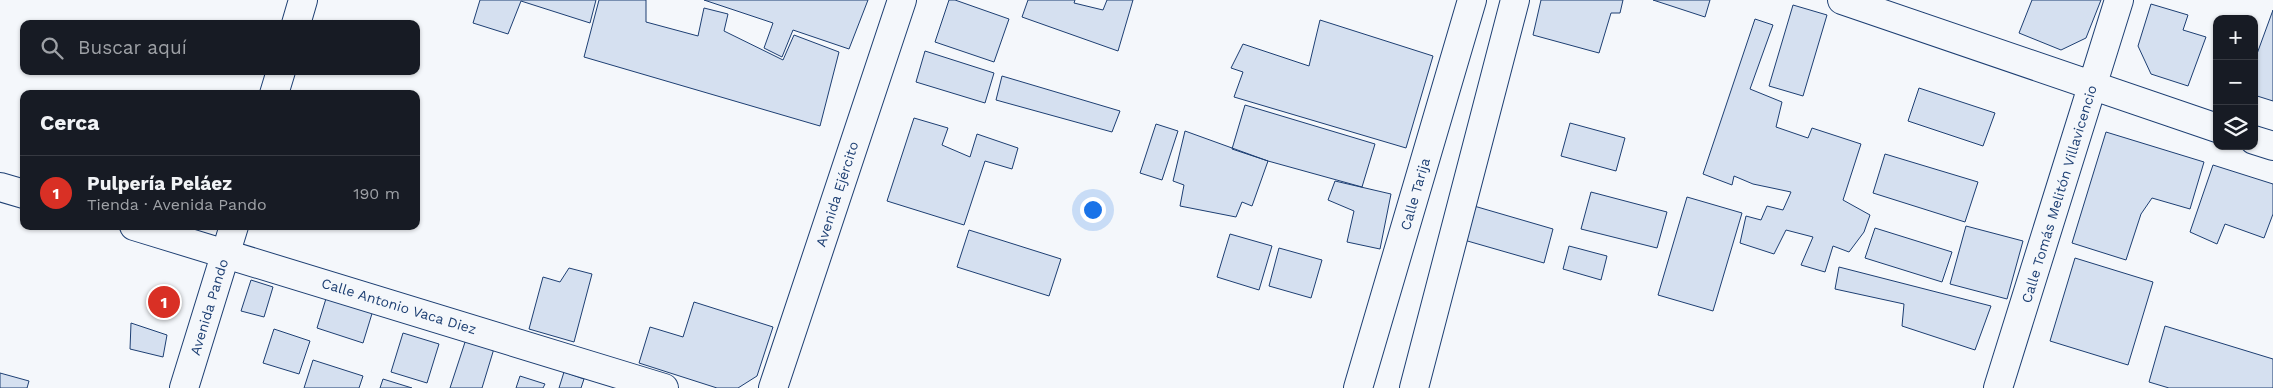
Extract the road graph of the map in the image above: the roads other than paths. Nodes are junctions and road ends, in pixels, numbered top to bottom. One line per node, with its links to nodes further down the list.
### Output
1 (303, 0): 7 (street)
2 (902, 0): 21 (street, Avenida Ejército)
3 (1472, 0): 22 (street, Calle Tarija)
4 (1515, 0): 23 (street)
5 (1842, 0): 9 (street)
6 (2119, 0): 9 (street, Calle Tomás Melitón Villavicencio)
7 (297, 20)
8 (280, 75): 10 (street)
9 (2092, 87): 11 (street); 24 (street, Calle Tomás Melitón Villavicencio)
10 (275, 90)
11 (2213, 127)
12 (2258, 141): 13 (street)
13 (2273, 146)
14 (0, 187): 15 (street)
15 (20, 193)
16 (148, 230): 18 (street, Calle Antonio Vaca Diez)
17 (233, 230): 18 (street, Avenida Pando)
18 (226, 253): 19 (street, Avenida Pando); 20 (street, Calle Antonio Vaca Diez)
19 (184, 388)
20 (664, 388)
21 (773, 388)
22 (1358, 388)
23 (1414, 388)
24 (1998, 388)

